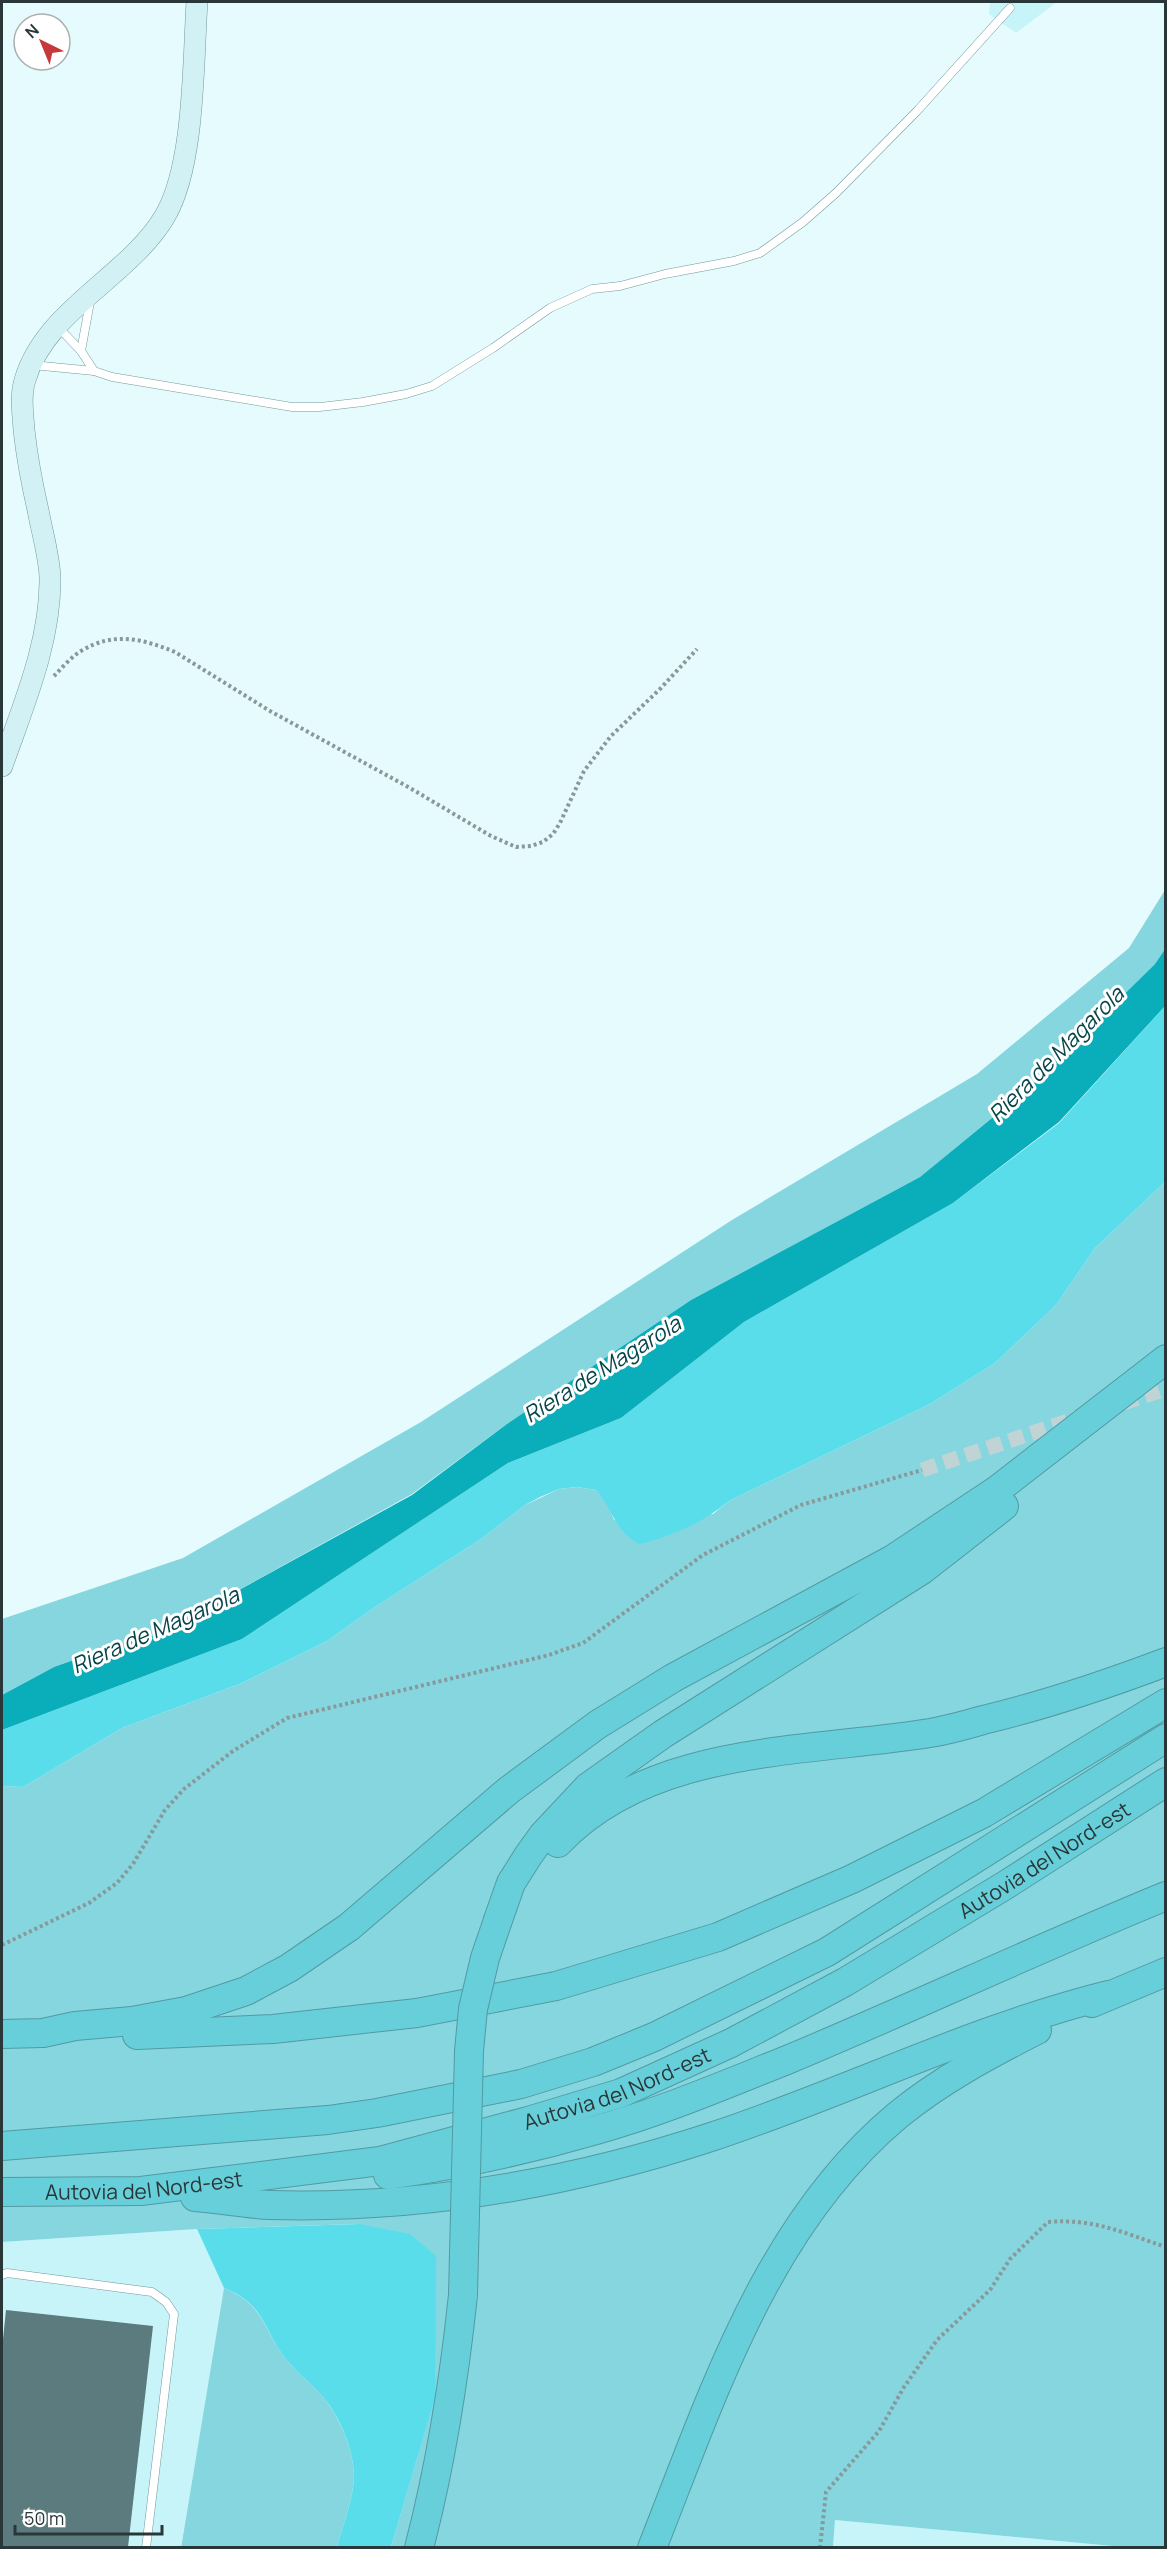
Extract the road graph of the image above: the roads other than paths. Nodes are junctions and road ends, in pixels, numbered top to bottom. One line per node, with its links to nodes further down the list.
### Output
1 (197, 2): 3 (main road)
2 (1010, 8): 7 (lane)
3 (93, 291): 4 (main road); 5 (lane)
4 (58, 327): 5 (lane); 6 (main road)
5 (81, 351): 7 (lane)
6 (31, 365): 7 (lane); 8 (main road)
7 (94, 371)
8 (2, 766)
9 (1166, 1359): 19 (highway)
10 (1166, 1368): 16 (highway)
11 (1166, 1662): 16 (highway)
12 (1166, 1703): 19 (highway)
13 (1166, 1738): 21 (highway, Autovia del Nord-est)
14 (1166, 1782): 22 (highway, Autovia del Nord-est)
15 (1166, 1896): 22 (highway)
16 (498, 1920): 27 (highway, bridge)
17 (1166, 1972): 18 (highway)
18 (1108, 1995): 23 (highway); 28 (highway)
19 (43, 2032): 20 (highway)
20 (2, 2034)
21 (2, 2146)
22 (257, 2178): 23 (highway, Autovia del Nord-est)
23 (141, 2191): 24 (highway, Autovia del Nord-est)
24 (2, 2192)
25 (2, 2275): 26 (lane)
26 (146, 2547)
27 (419, 2547)
28 (652, 2547)

